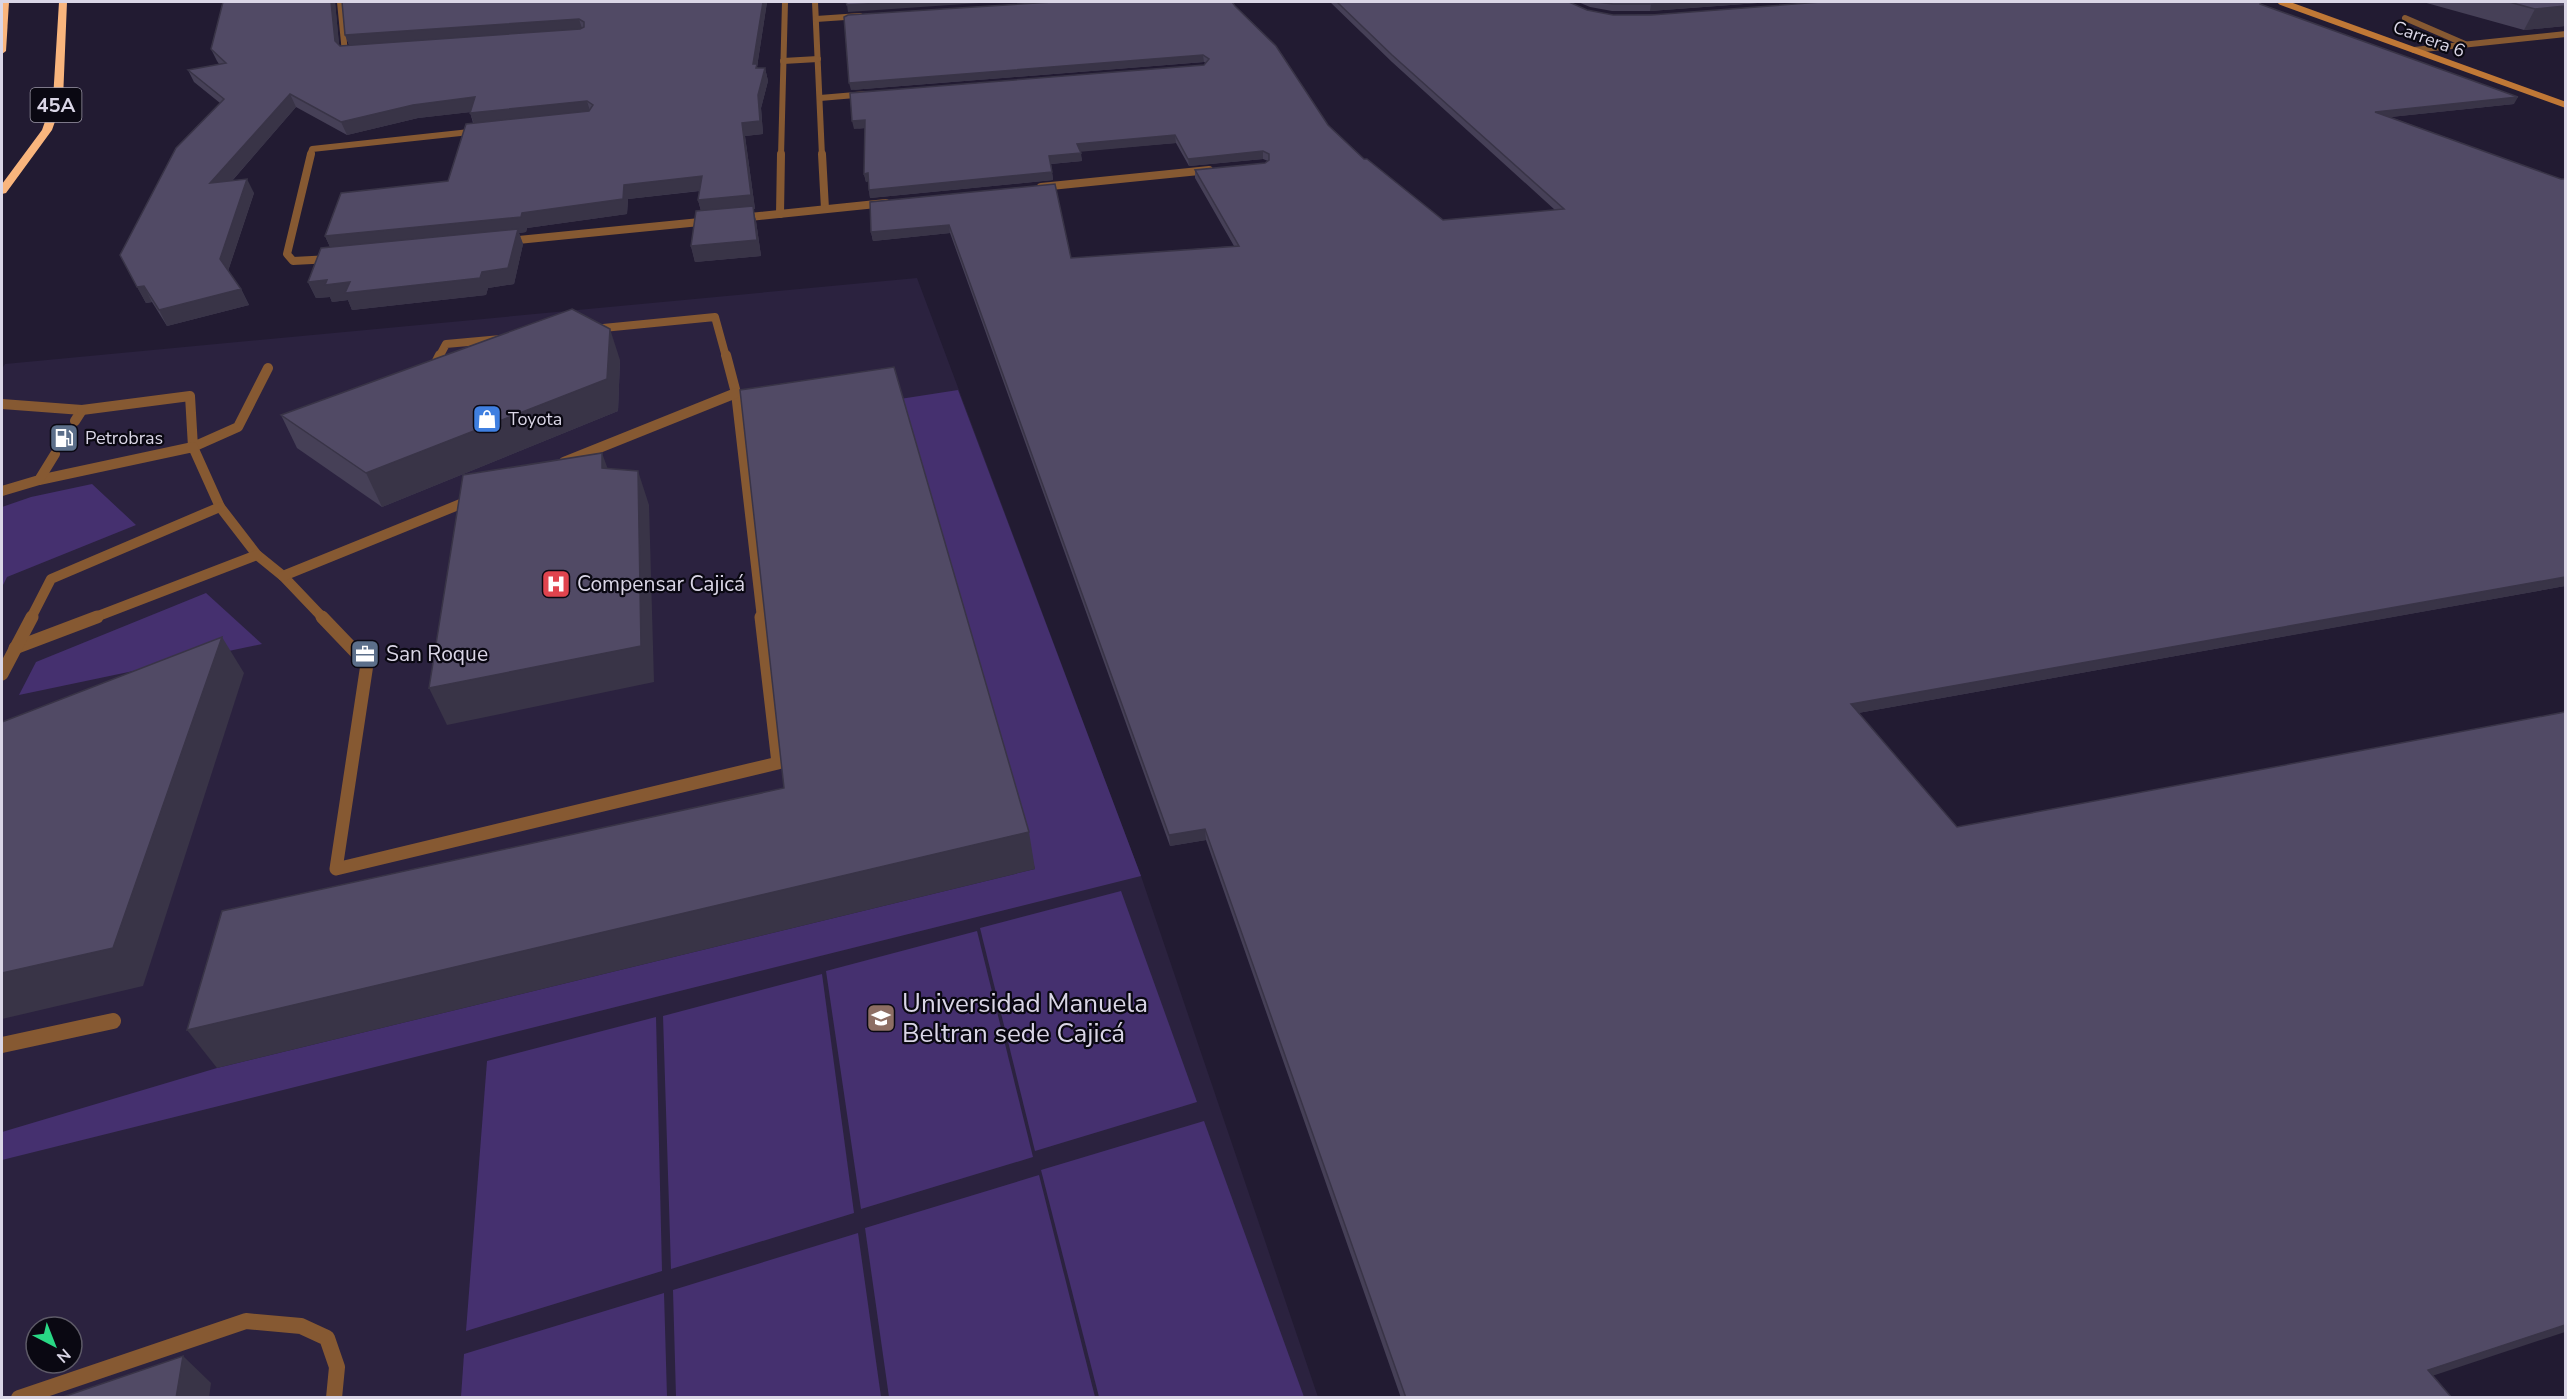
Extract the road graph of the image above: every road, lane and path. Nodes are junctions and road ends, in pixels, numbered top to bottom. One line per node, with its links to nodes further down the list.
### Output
1 (5, 2): 12 (highway)
2 (63, 2): 23 (highway, 45A)
3 (340, 2): 14 (lane)
4 (785, 2): 16 (lane)
5 (815, 2): 9 (lane)
6 (2282, 2): 13 (main road, Carrera 6)
7 (863, 16): 9 (lane)
8 (2405, 18): 11 (lane)
9 (816, 19): 15 (lane)
10 (2565, 34): 11 (lane)
11 (2469, 45): 13 (lane)
12 (2, 49)
13 (2414, 50): 19 (main road, Carrera 6)
14 (357, 52)
15 (818, 59): 16 (lane); 18 (lane)
16 (783, 61): 26 (lane)
17 (878, 94): 18 (lane)
18 (820, 98): 25 (lane)
19 (2565, 105)
20 (487, 130): 30 (lane)
21 (1216, 170): 22 (lane)
22 (1026, 189)
23 (2, 191)
24 (896, 202): 25 (lane)
25 (825, 209): 26 (lane)
26 (780, 214): 27 (lane)
27 (732, 219)
28 (720, 220): 29 (lane)
29 (495, 243)
30 (340, 258)
31 (587, 330): 35 (lane)
32 (517, 337): 34 (lane)
33 (268, 368): 39 (lane)
34 (429, 377)
35 (736, 393): 41 (lane); 47 (lane)
36 (2, 404): 37 (lane)
37 (82, 410): 38 (lane); 39 (lane)
38 (75, 421)
39 (193, 447): 42 (lane); 45 (lane)
40 (55, 454): 42 (lane)
41 (559, 464)
42 (39, 480): 43 (lane)
43 (2, 491)
44 (482, 496): 47 (lane)
45 (220, 507): 46 (lane); 48 (lane)
46 (257, 555): 47 (lane); 48 (lane)
47 (283, 576)
48 (15, 648): 49 (lane)
49 (2, 674)
50 (113, 1021): 51 (lane)
51 (2, 1045)
52 (19, 1398): 53 (lane)
53 (334, 1398)

